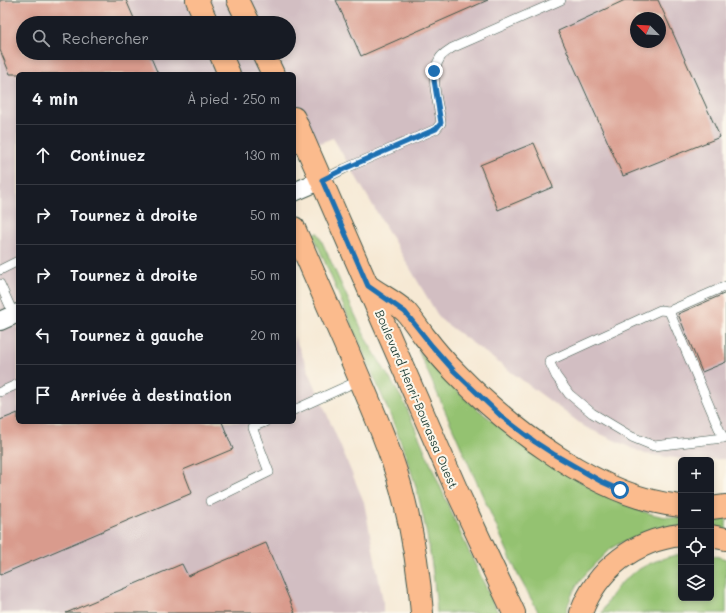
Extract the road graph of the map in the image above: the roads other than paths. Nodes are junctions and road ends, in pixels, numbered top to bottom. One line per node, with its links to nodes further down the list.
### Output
1 (198, 0): 4 (main road)
2 (238, 0): 5 (main road)
3 (561, 0): 11 (lane)
4 (204, 16)
5 (246, 16)
6 (223, 60): 8 (main road)
7 (266, 60): 9 (main road)
8 (228, 72)
9 (272, 72)
10 (296, 122): 11 (main road, Boulevard Henri-Bourassa Ouest)
11 (322, 180): 12 (street); 17 (main road, Boulevard Henri-Bourassa Ouest)
12 (296, 191)
13 (296, 233): 21 (main road)
14 (16, 263): 15 (lane)
15 (0, 270)
16 (0, 284): 20 (lane)
17 (368, 286): 28 (main road); 35 (main road, Boulevard Henri-Bourassa Ouest)
18 (726, 286): 19 (lane)
19 (669, 311): 26 (lane); 26 (lane)
20 (11, 317)
21 (360, 380): 24 (lane); 34 (main road)
22 (16, 385): 23 (lane)
23 (0, 392)
24 (296, 409)
25 (251, 425): 27 (lane)
26 (724, 437)
27 (210, 501)
28 (678, 506)
29 (726, 506): 30 (main road)
30 (714, 508)
31 (678, 535): 36 (main road)
32 (714, 537): 33 (main road)
33 (726, 539)
34 (422, 613)
35 (514, 613)
36 (581, 613)

